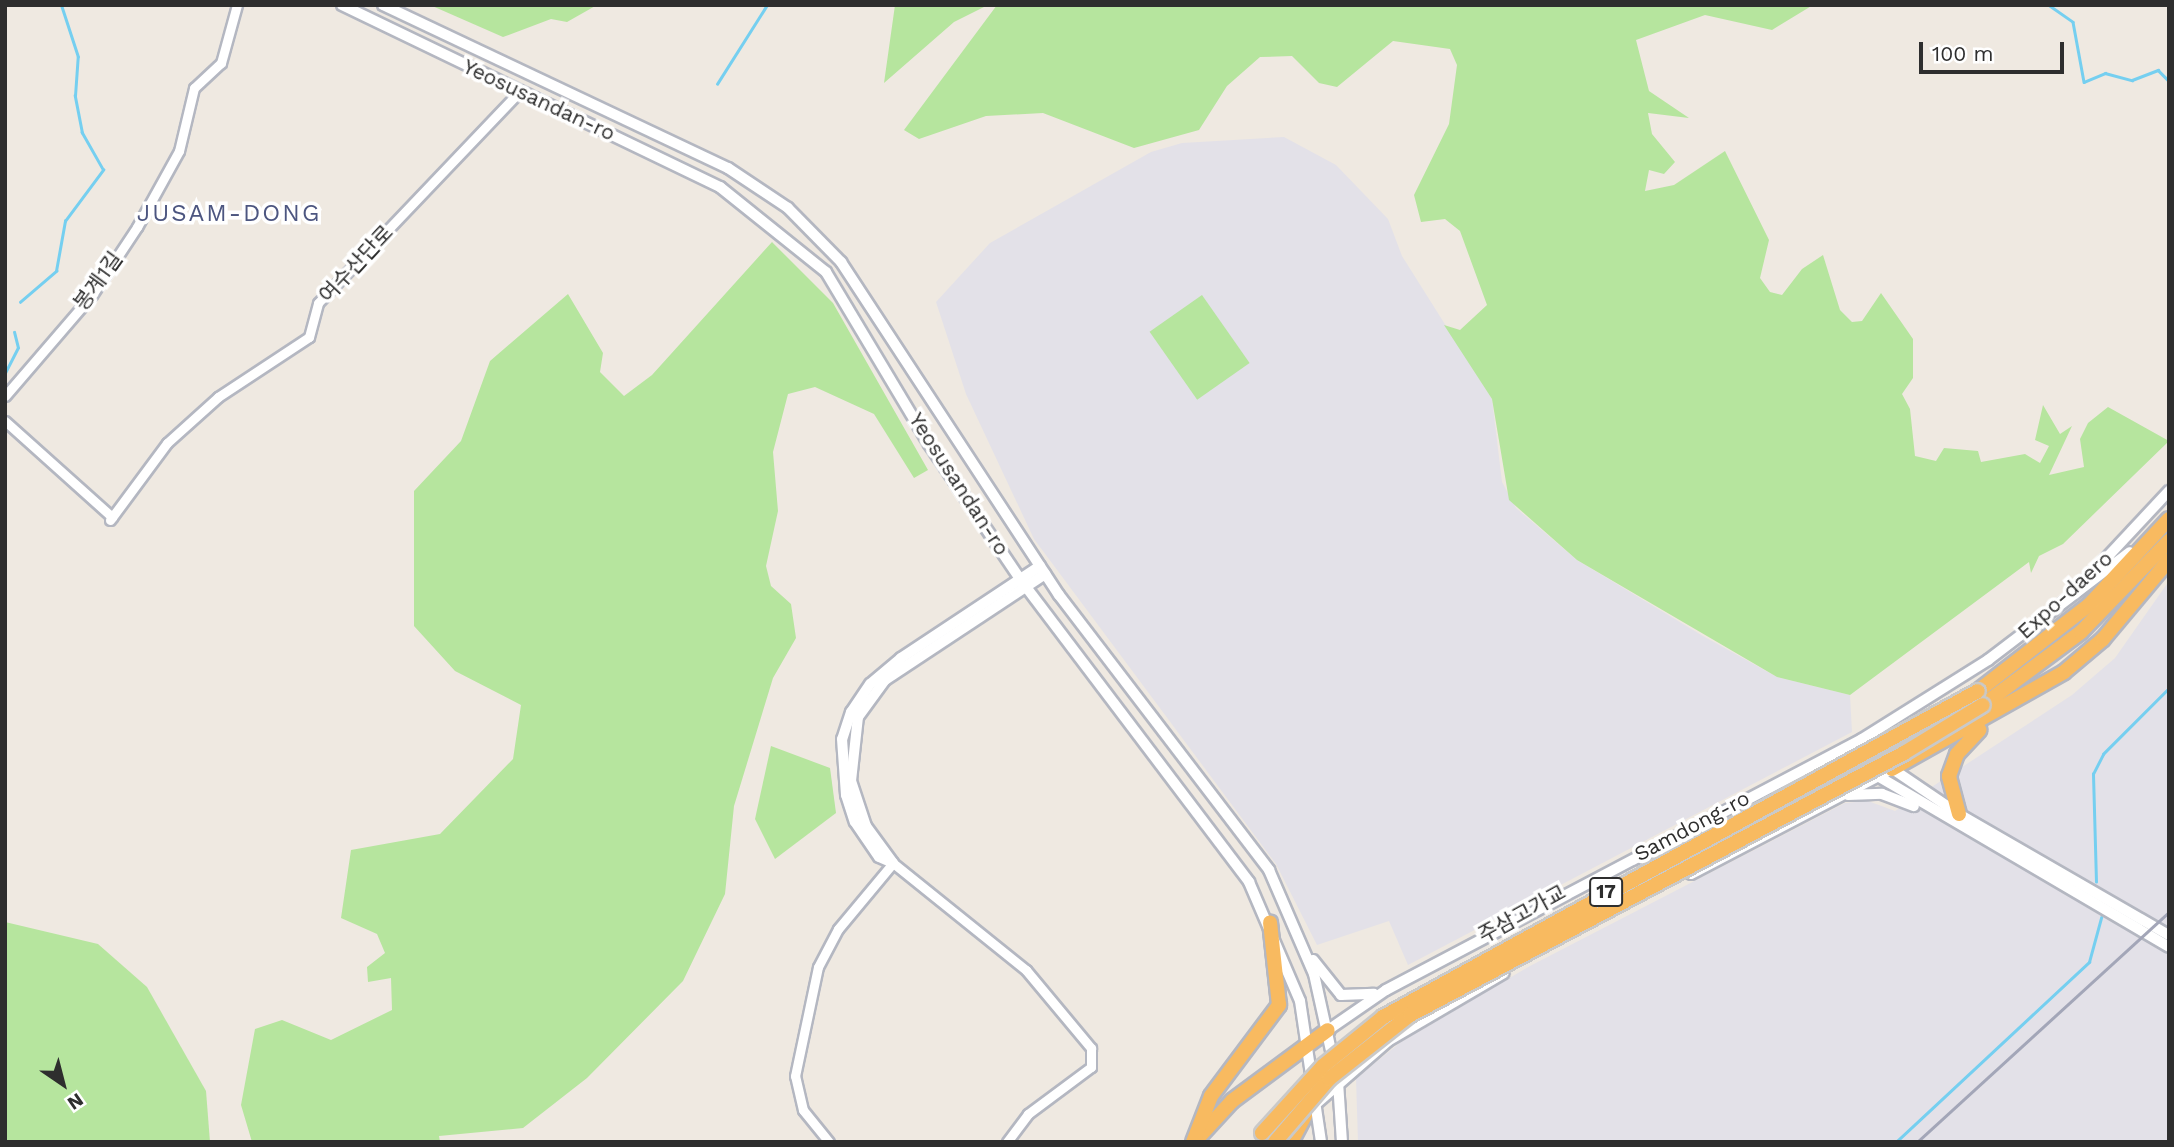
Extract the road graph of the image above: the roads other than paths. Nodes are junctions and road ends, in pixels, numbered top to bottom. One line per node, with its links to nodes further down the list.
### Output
1 (237, 5): 5 (street, 봉계1길)
2 (342, 5): 4 (street, Yeosusandan-ro)
3 (383, 5): 12 (street, Yeosusandan-ro)
4 (520, 91): 6 (street, 여수산단로); 13 (street, Yeosusandan-ro)
5 (5, 396)
6 (5, 421)
7 (2169, 491): 14 (street)
8 (2169, 513): 14 (street)
9 (2169, 519): 15 (highway, Expo-daero / 17)
10 (2169, 541): 15 (highway, 17)
11 (2169, 560): 16 (highway)
12 (1043, 570): 13 (street); 27 (street, Yeosusandan-ro)
13 (1023, 583): 23 (street); 24 (street, Yeosusandan-ro)
14 (2051, 614): 17 (street, Samdong-ro)
15 (1980, 698): 33 (highway, 주삼고가교 / 17, bridge)
16 (1993, 717): 19 (highway); 22 (highway)
17 (1855, 743): 18 (street, Samdong-ro); 19 (street)
18 (1836, 751): 20 (street); 28 (street, Samdong-ro)
19 (1892, 769): 20 (street, Samdong-ro); 22 (street)
20 (1877, 777): 21 (street, Samdong-ro); 22 (street)
21 (1839, 797): 22 (street); 31 (street, Samdong-ro)
22 (1956, 818): 25 (street); 26 (street)
23 (893, 863): 34 (street); 35 (street)
24 (1270, 922): 30 (street, Yeosusandan-ro); 36 (highway)
25 (2169, 935)
26 (2169, 947)
27 (1307, 952): 28 (street); 29 (street, Yeosusandan-ro)
28 (1386, 990): 29 (street, Samdong-ro)
29 (1328, 1030): 30 (highway); 31 (street, Yeosusandan-ro)
30 (1310, 1044): 32 (street, Yeosusandan-ro); 36 (highway)
31 (1338, 1082): 32 (street, Samdong-ro); 39 (street, Yeosusandan-ro)
32 (1317, 1103): 37 (highway); 38 (street, Yeosusandan-ro)
33 (1265, 1139)
34 (829, 1142)
35 (1007, 1142)
36 (1194, 1142)
37 (1291, 1142)
38 (1321, 1142)
39 (1342, 1142)

